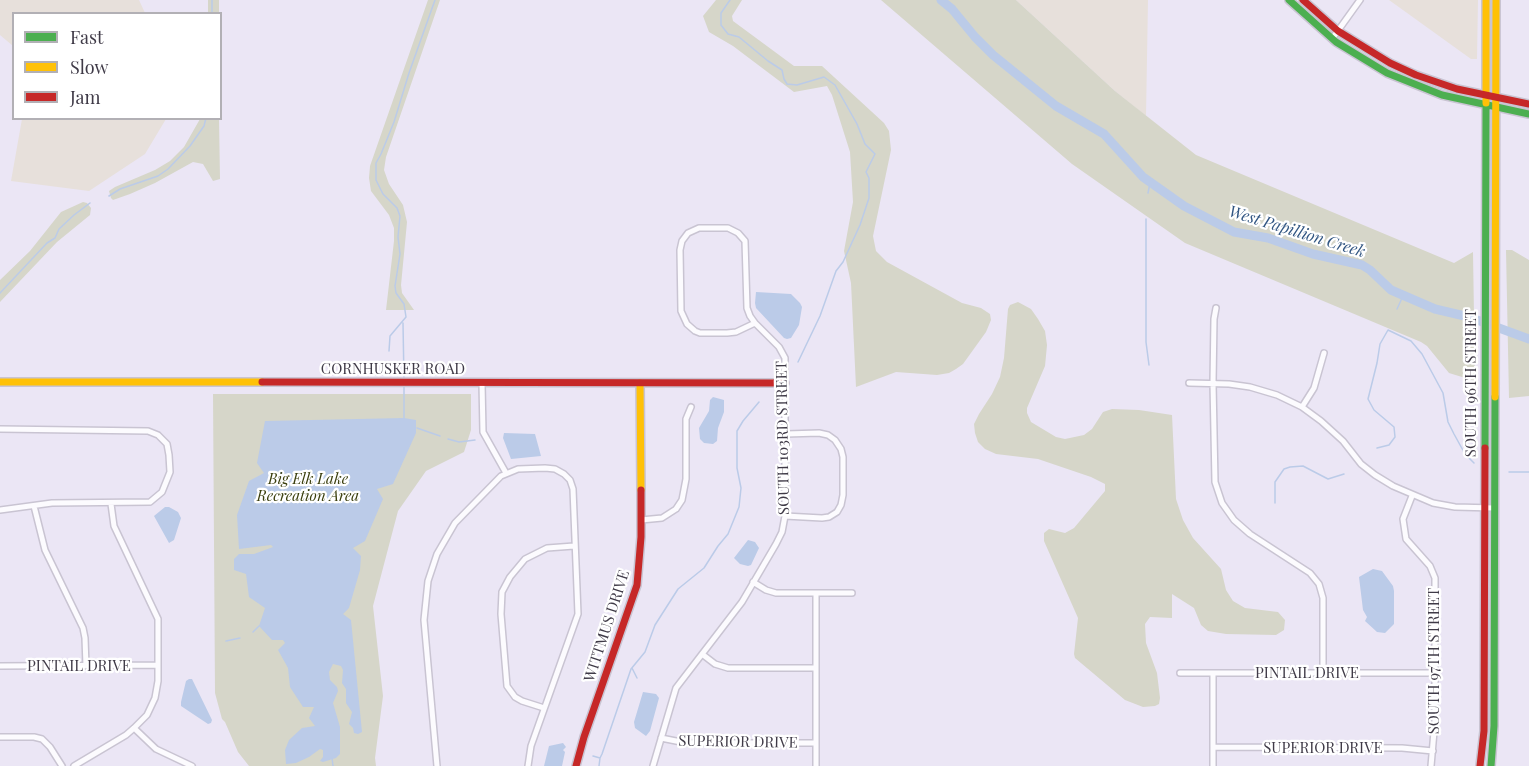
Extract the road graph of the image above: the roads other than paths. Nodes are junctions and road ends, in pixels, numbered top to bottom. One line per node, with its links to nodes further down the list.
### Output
1 (1289, 0): 7 (main road)
2 (1303, 0): 6 (main road)
3 (1360, 0): 6 (street)
4 (1486, 0): 8 (main road, SOUTH 96TH STREET)
5 (1496, 0): 9 (main road, SOUTH 96TH STREET)
6 (1338, 31): 7 (street); 8 (main road)
7 (1332, 39): 11 (main road)
8 (1486, 95): 9 (main road); 11 (main road, SOUTH 96TH STREET)
9 (1496, 96): 10 (main road); 12 (main road, SOUTH 96TH STREET)
10 (1529, 104)
11 (1485, 105): 12 (main road); 31 (main road, SOUTH 96TH STREET)
12 (1495, 107): 13 (main road); 32 (main road, SOUTH 96TH STREET)
13 (1529, 114)
14 (1216, 308): 22 (street)
15 (755, 323): 15 (street, SOUTH 103RD STREET); 20 (street, SOUTH 103RD STREET)
16 (1324, 353): 24 (street)
17 (0, 382): 18 (main road, CORNHUSKER ROAD)
18 (482, 383): 19 (main road, CORNHUSKER ROAD); 27 (street)
19 (640, 383): 20 (main road, CORNHUSKER ROAD); 35 (main road, WITTMUS DRIVE)
20 (785, 383): 26 (street, SOUTH 103RD STREET)
21 (1188, 383): 22 (street)
22 (1213, 383): 24 (street); 47 (street)
23 (691, 407): 35 (street)
24 (1302, 407): 28 (street)
25 (0, 429): 29 (street)
26 (786, 434): 34 (street, SOUTH 103RD STREET); 34 (street)
27 (506, 473): 36 (street); 59 (street)
28 (1412, 496): 31 (street); 48 (street, SOUTH 97TH STREET)
29 (111, 504): 30 (street); 41 (street)
30 (34, 506): 33 (street); 43 (street)
31 (1484, 508): 32 (street); 66 (main road, SOUTH 96TH STREET)
32 (1494, 508): 67 (main road, SOUTH 96TH STREET)
33 (0, 510)
34 (785, 516): 37 (street, SOUTH 103RD STREET)
35 (641, 520): 61 (main road, WITTMUS DRIVE)
36 (574, 546): 49 (street); 49 (street)
37 (753, 582): 38 (street); 40 (street, SOUTH 103RD STREET)
38 (816, 593): 39 (street); 44 (street)
39 (852, 594)
40 (702, 654): 44 (street); 52 (street, SOUTH 103RD STREET)
41 (158, 665): 43 (street, PINTAIL DRIVE); 50 (street)
42 (0, 666): 43 (street, PINTAIL DRIVE)
43 (87, 666)
44 (815, 668): 53 (street)
45 (1180, 673): 46 (street, PINTAIL DRIVE)
46 (1213, 673): 47 (street, PINTAIL DRIVE); 54 (street)
47 (1323, 673): 48 (street, PINTAIL DRIVE)
48 (1434, 673): 55 (street, SOUTH 97TH STREET)
49 (544, 708): 60 (street)
50 (134, 728): 57 (street); 58 (street)
51 (0, 737): 56 (street)
52 (661, 738): 53 (street, SUPERIOR DRIVE); 62 (street, SOUTH 103RD STREET)
53 (815, 743): 63 (street)
54 (1213, 747): 55 (street, SUPERIOR DRIVE); 64 (street)
55 (1433, 751): 65 (street, SOUTH 97TH STREET)
56 (62, 766)
57 (75, 766)
58 (192, 766)
59 (437, 766)
60 (528, 766)
61 (576, 766)
62 (653, 766)
63 (816, 766)
64 (1213, 766)
65 (1431, 766)
66 (1480, 766)
67 (1491, 766)

